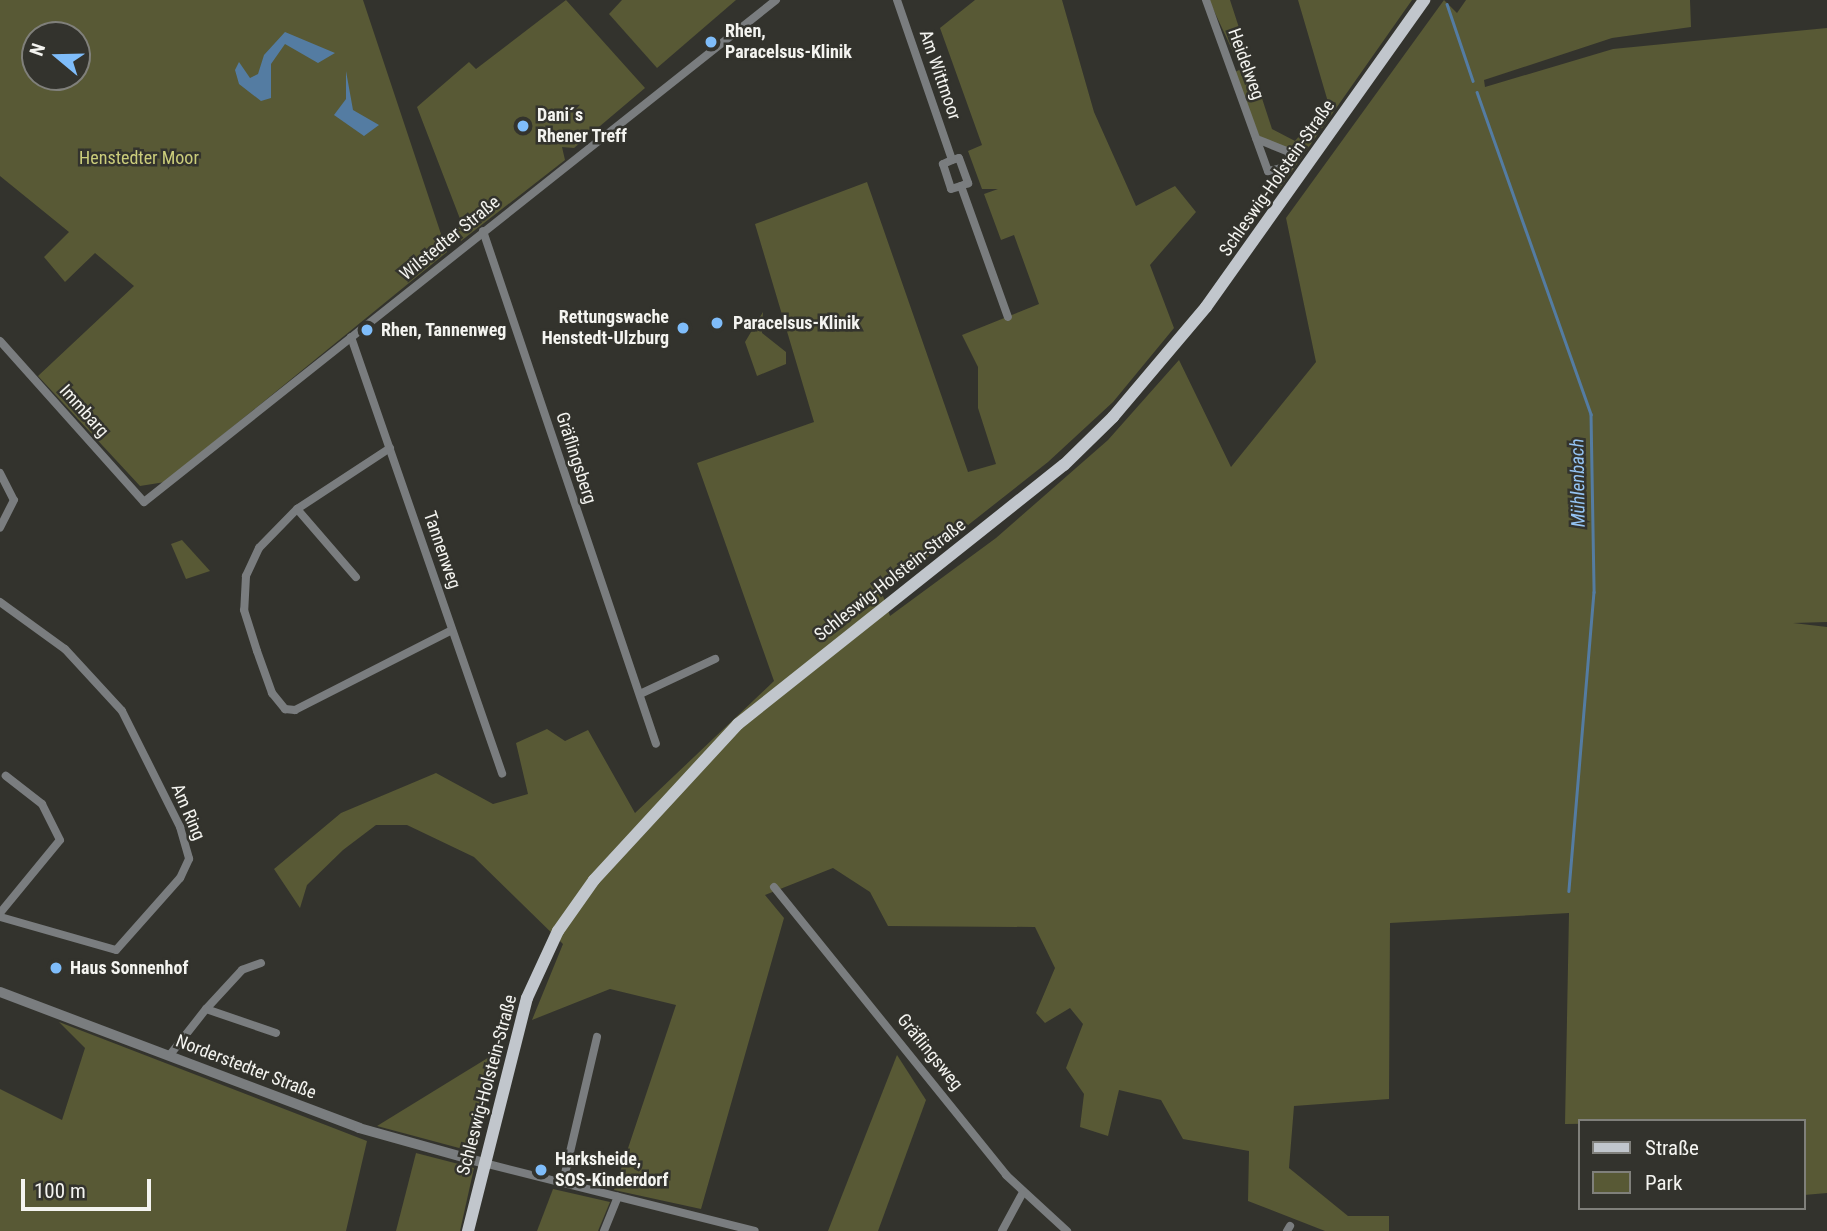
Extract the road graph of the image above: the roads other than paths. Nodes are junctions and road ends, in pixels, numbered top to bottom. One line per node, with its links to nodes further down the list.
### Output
1 (776, 0): 8 (street, Wilstedter Straße)
2 (897, 0): 6 (street, Am Wittmoor)
3 (1206, 0): 5 (street, Heidelweg)
4 (1424, 0): 33 (main road, Schleswig-Holstein-Straße)
5 (1257, 139): 5 (street, Heidelweg)
6 (952, 160): 7 (street, Am Wittmoor); 7 (street, Am Wittmoor)
7 (961, 186): 9 (street, Am Wittmoor)
8 (483, 231): 10 (street, Wilstedter Straße); 21 (street, Gräflingsberg)
9 (1007, 317)
10 (351, 337): 12 (street, Tannenweg); 14 (street, Wilstedter Straße)
11 (0, 341): 14 (street, Immbarg)
12 (390, 447): 15 (street); 19 (street, Tannenweg)
13 (0, 473): 16 (street)
14 (144, 502)
15 (297, 509): 17 (street); 19 (street)
16 (0, 528)
17 (356, 577)
18 (0, 603): 26 (street, Am Ring)
19 (452, 630): 23 (street, Tannenweg)
20 (715, 659): 21 (street)
21 (640, 694): 22 (street, Gräflingsberg)
22 (656, 744)
23 (502, 774)
24 (6, 776): 26 (street)
25 (774, 887): 35 (street, Gräflingsweg)
26 (0, 915)
27 (261, 962): 29 (street)
28 (0, 992): 32 (street, Norderstedter Straße)
29 (205, 1009): 30 (street); 32 (street)
30 (276, 1033)
31 (597, 1037): 34 (street)
32 (169, 1056): 33 (street, Norderstedter Straße)
33 (484, 1163): 34 (street); 37 (main road, Schleswig-Holstein-Straße)
34 (563, 1182): 36 (street)
35 (1022, 1194): 40 (street); 41 (street, Gräflingsweg)
36 (618, 1197): 38 (street); 39 (street)
37 (468, 1231)
38 (604, 1231)
39 (755, 1231)
40 (1002, 1231)
41 (1066, 1231)

